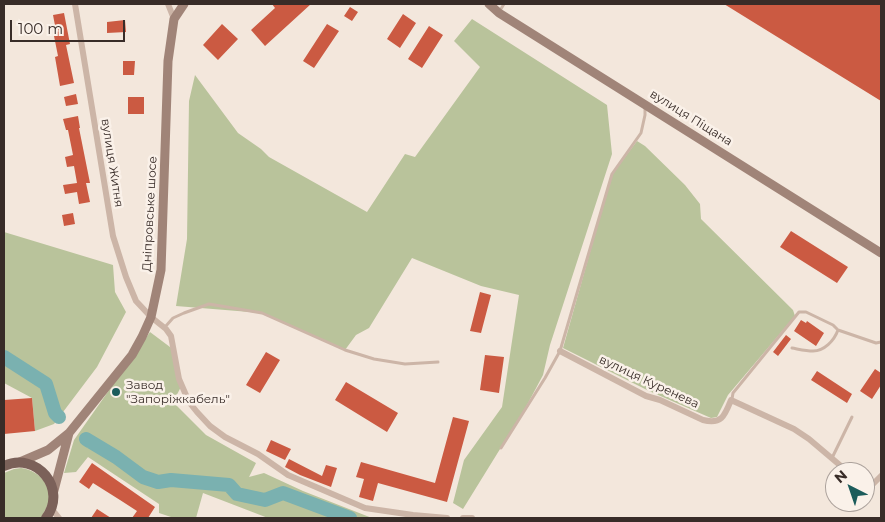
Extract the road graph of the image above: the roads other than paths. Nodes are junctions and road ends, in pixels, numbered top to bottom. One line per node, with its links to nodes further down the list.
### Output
1 (75, 4): 10 (street, вулиця Житня)
2 (168, 4): 7 (street)
3 (184, 4): 7 (street, Дніпровське шосе)
4 (489, 4): 6 (street, вулиця Піщана)
5 (504, 4): 6 (lane)
6 (499, 13): 8 (street, вулиця Піщана)
7 (174, 19): 10 (street, Дніпровське шосе)
8 (644, 104): 9 (street, вулиця Піщана); 15 (lane)
9 (881, 253)
10 (151, 317): 11 (street, вулиця Житня); 19 (street, Дніпровське шосе)
11 (164, 327): 16 (lane); 28 (street)
12 (838, 330): 13 (lane); 14 (lane); 17 (lane)
13 (881, 342)
14 (792, 348)
15 (560, 352): 17 (street, вулиця Куренева); 20 (lane)
16 (438, 362)
17 (731, 400): 21 (street)
18 (852, 417): 21 (lane)
19 (69, 433): 22 (street, Дніпровське шосе); 25 (street)
20 (501, 448)
21 (832, 458): 23 (street)
22 (20, 462): 24 (main road); 25 (main road)
23 (837, 462)
24 (5, 465)
25 (53, 494): 26 (main road)
26 (48, 515): 27 (street)
27 (59, 518)
28 (447, 518)
29 (463, 518): 30 (street)
30 (472, 518)

